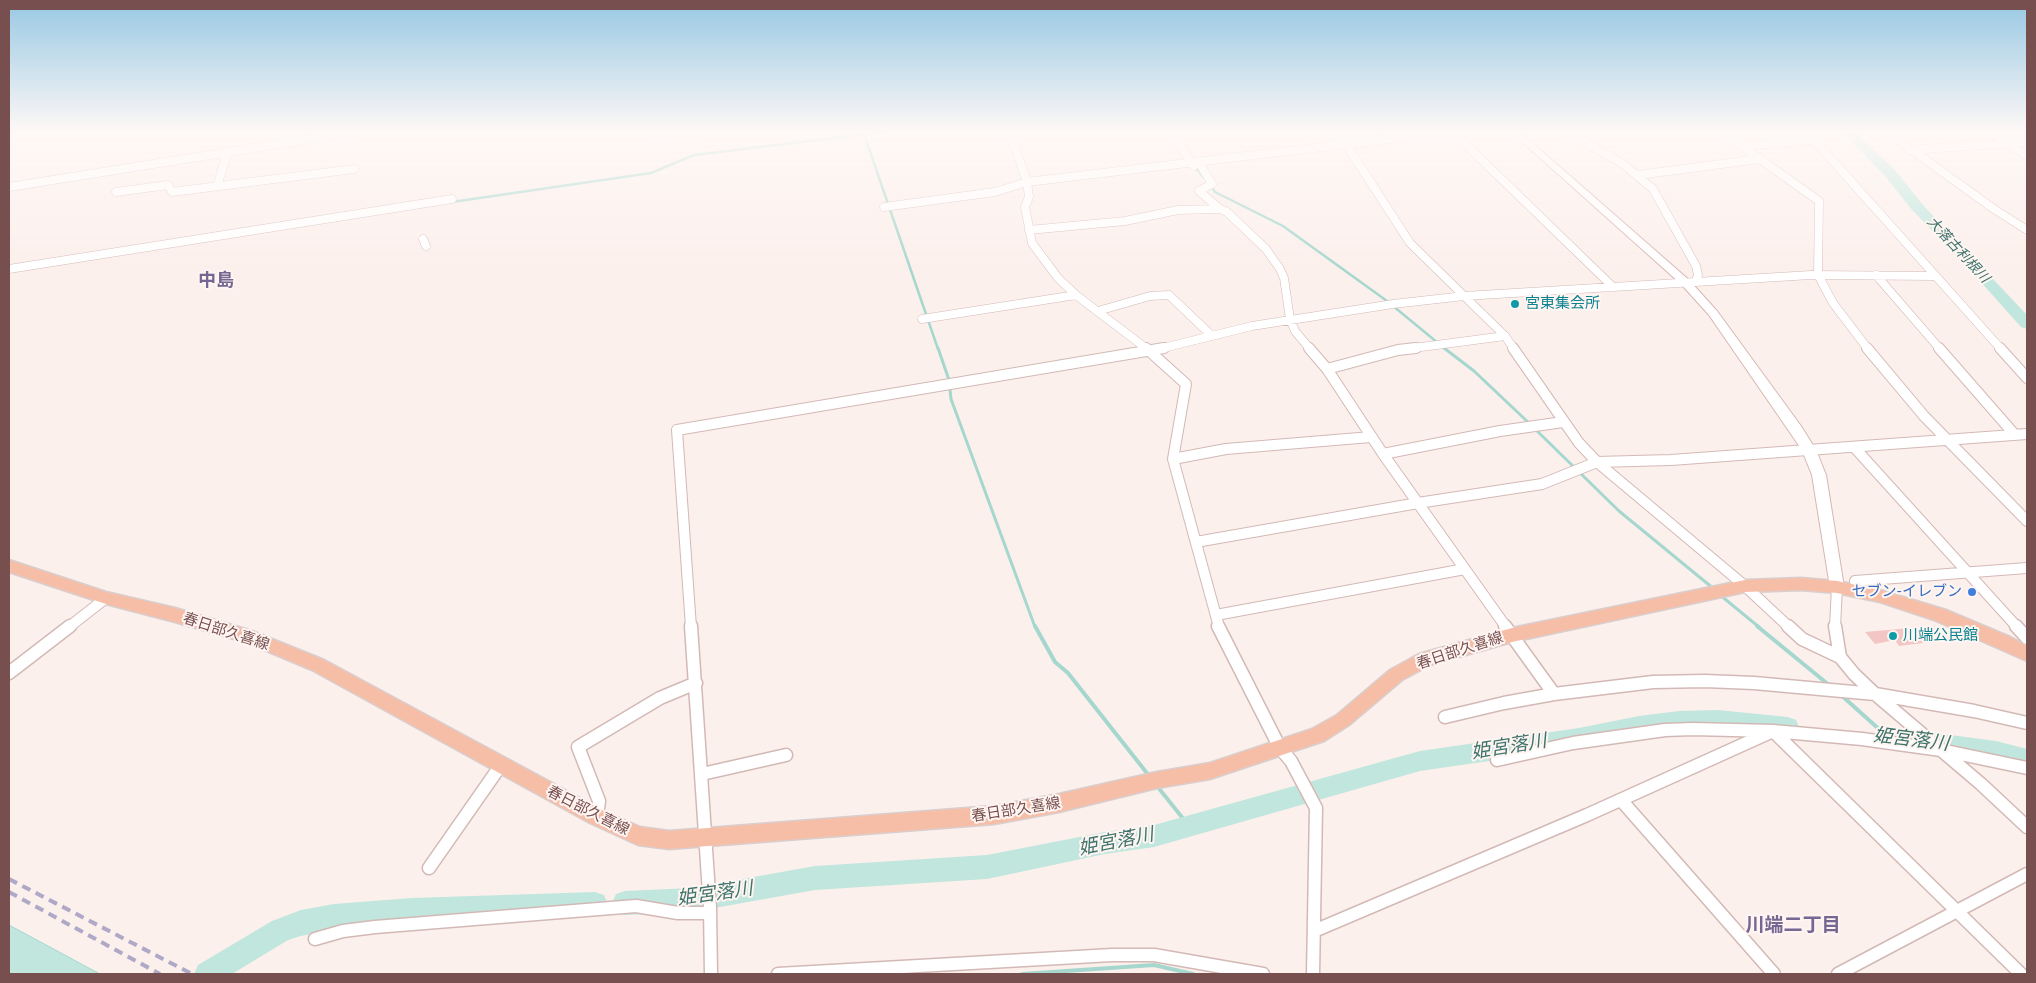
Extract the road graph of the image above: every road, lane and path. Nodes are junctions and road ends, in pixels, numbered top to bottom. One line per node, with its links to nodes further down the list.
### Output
1 (66, 178): 16 (street)
2 (220, 178): 15 (street)
3 (282, 178): 15 (street)
4 (1026, 178): 14 (street)
5 (1060, 178): 14 (street)
6 (1207, 178): 20 (street)
7 (1367, 178): 30 (street)
8 (1501, 178): 28 (street)
9 (1569, 178): 27 (street)
10 (1641, 178): 27 (street)
11 (1787, 178): 24 (street)
12 (1848, 178): 26 (street)
13 (1950, 178): 22 (street)
14 (1027, 182): 19 (street); 21 (street)
15 (217, 186): 17 (street)
16 (9, 187)
17 (116, 192)
18 (452, 199): 23 (street)
19 (884, 207)
20 (1220, 209): 21 (street); 33 (street)
21 (1029, 230): 29 (street)
22 (2027, 230)
23 (9, 269)
24 (1818, 274): 25 (street); 27 (street); 43 (street)
25 (1876, 275): 26 (street); 41 (street)
26 (1935, 276): 38 (street)
27 (1690, 282): 28 (street); 45 (street)
28 (1614, 287): 30 (street)
29 (1076, 295): 31 (street); 32 (street)
30 (1464, 296): 33 (street); 35 (street)
31 (1098, 311): 34 (street); 36 (street)
32 (922, 319)
33 (1290, 319): 34 (street); 37 (street)
34 (1211, 334): 36 (street)
35 (1505, 336): 37 (street); 39 (street)
36 (1150, 351): 47 (street); 66 (street)
37 (1327, 369): 42 (street)
38 (2027, 378)
39 (1563, 422): 46 (street); 48 (street)
40 (2027, 434): 41 (street)
41 (2015, 435): 43 (street)
42 (1371, 437): 46 (street); 47 (street)
43 (1948, 440): 44 (street); 50 (street)
44 (1854, 447): 45 (street); 55 (street)
45 (1809, 450): 48 (street); 58 (street)
46 (1383, 454): 49 (street)
47 (1173, 459): 51 (street)
48 (1597, 462): 49 (street); 57 (street)
49 (1418, 504): 51 (street); 54 (street)
50 (2027, 521)
51 (1196, 542): 60 (street)
52 (9, 566): 59 (main road, 春日部久喜線)
53 (2027, 568): 55 (street)
54 (1465, 569): 60 (street); 61 (street)
55 (1968, 572): 56 (street); 62 (street)
56 (1855, 581)
57 (1745, 586): 58 (main road, 春日部久喜線); 61 (main road, 春日部久喜線); 64 (street)
58 (1838, 587): 63 (main road, 春日部久喜線); 64 (street)
59 (106, 598): 65 (street); 76 (main road, 春日部久喜線)
60 (1216, 615): 73 (street)
61 (1512, 635): 67 (street); 73 (main road, 春日部久喜線)
62 (2027, 638)
63 (2027, 654)
64 (1840, 657): 68 (street)
65 (9, 673)
66 (696, 683): 78 (street); 80 (street)
67 (1554, 694): 68 (street); 69 (street)
68 (1875, 694): 70 (street); 72 (street)
69 (1445, 717)
70 (2027, 723)
71 (1773, 731): 72 (street); 75 (street); 79 (street); 86 (street)
72 (1941, 750): 77 (street); 81 (street)
73 (1285, 754): 82 (main road, 春日部久喜線); 87 (street)
74 (786, 755): 78 (street)
75 (1497, 760)
76 (501, 765): 80 (main road, 春日部久喜線); 83 (street)
77 (2027, 768)
78 (702, 774): 82 (street)
79 (1621, 800): 87 (street); 93 (street)
80 (597, 817): 82 (main road, 春日部久喜線)
81 (2027, 827)
82 (706, 841): 85 (street)
83 (429, 868)
84 (2027, 874): 86 (street)
85 (710, 910): 88 (street); 89 (street)
86 (1956, 911): 94 (street); 95 (street)
87 (1314, 931): 92 (street)
88 (315, 939)
89 (711, 974)
90 (778, 974): 91 (street)
91 (1263, 974)
92 (1313, 974)
93 (1774, 974)
94 (1838, 974)
95 (2021, 974)

